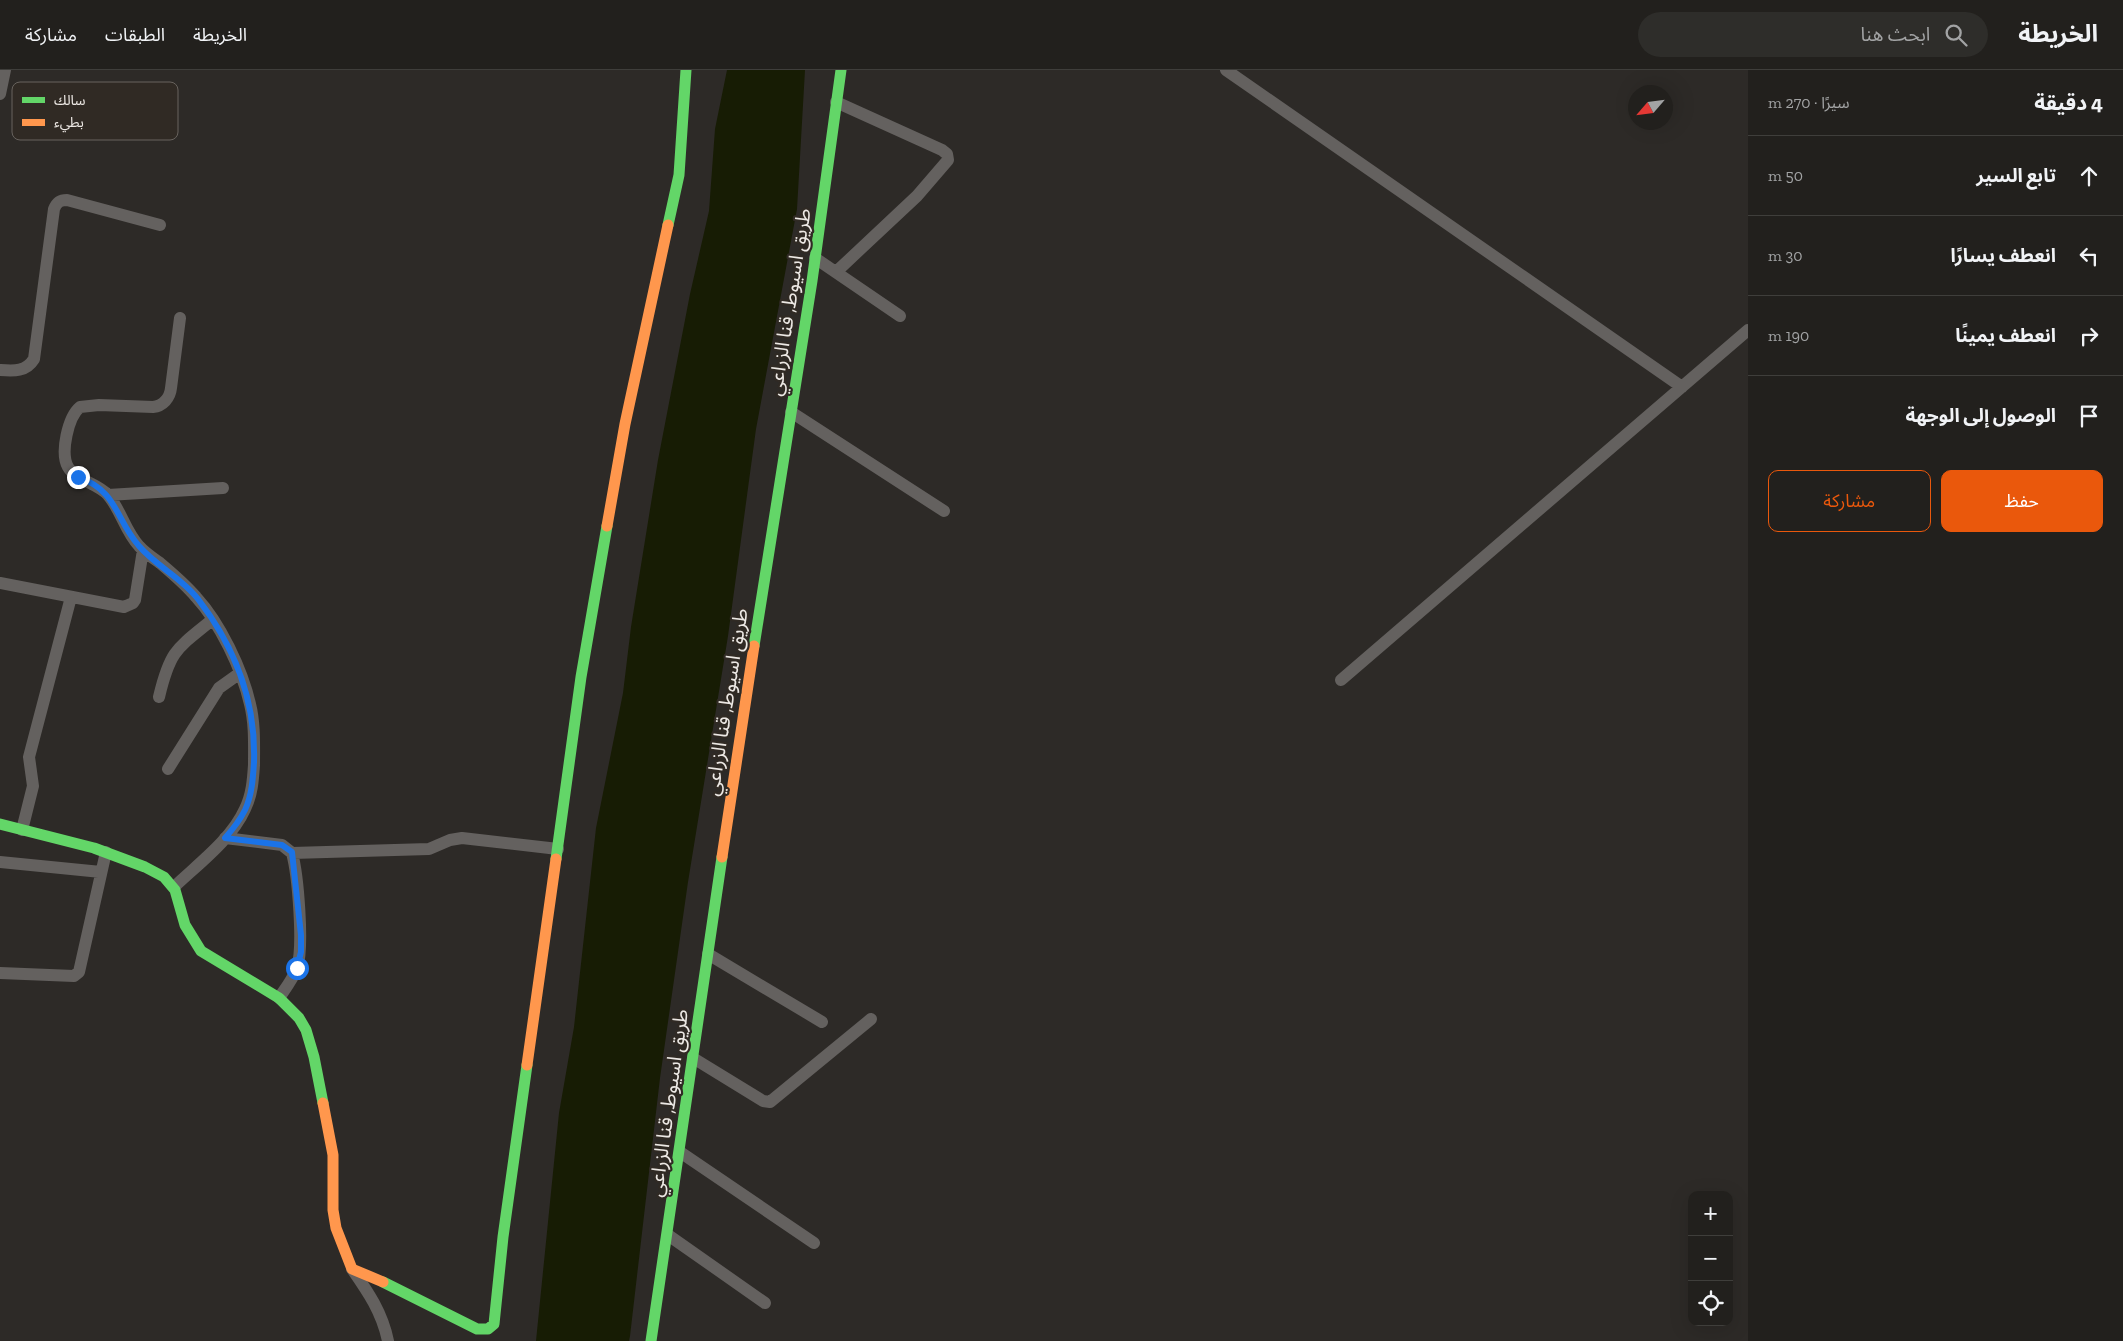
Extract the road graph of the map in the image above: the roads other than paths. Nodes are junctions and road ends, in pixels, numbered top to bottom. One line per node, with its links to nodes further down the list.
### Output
1 (5, 70): 5 (street)
2 (686, 70): 30 (main road)
3 (841, 70): 6 (main road, طريق اسيوط, قنا الزراعي)
4 (1226, 70): 14 (street)
5 (0, 94)
6 (836, 102): 8 (main road, طريق اسيوط, قنا الزراعي); 9 (street)
7 (160, 225): 13 (street)
8 (816, 258): 9 (street); 15 (main road, طريق اسيوط, قنا الزراعي)
9 (836, 272): 10 (street)
10 (900, 316)
11 (180, 318): 17 (street)
12 (1748, 330): 14 (street)
13 (0, 370)
14 (1682, 388): 24 (street)
15 (791, 412): 18 (street); 36 (main road, طريق اسيوط, قنا الزراعي)
16 (223, 488): 17 (street)
17 (108, 495): 19 (street)
18 (944, 511)
19 (142, 550): 21 (street); 22 (street)
20 (0, 584): 21 (street)
21 (71, 597): 28 (street)
22 (212, 620): 23 (street); 25 (street)
23 (240, 673): 26 (street); 29 (street)
24 (1341, 680)
25 (159, 697)
26 (168, 769)
27 (0, 824): 28 (main road)
28 (22, 830): 31 (main road)
29 (225, 838): 32 (street); 35 (street)
30 (558, 849): 32 (street); 45 (main road)
31 (106, 852): 34 (street); 35 (main road)
32 (292, 852): 38 (street)
33 (0, 862): 34 (street)
34 (101, 872): 37 (street)
35 (174, 887): 38 (main road)
36 (708, 954): 40 (street); 41 (main road, طريق اسيوط, قنا الزراعي)
37 (0, 973)
38 (279, 998): 45 (main road)
39 (871, 1019): 41 (street)
40 (822, 1022)
41 (693, 1058): 42 (main road, طريق اسيوط, قنا الزراعي)
42 (680, 1152): 43 (main road, طريق اسيوط, قنا الزراعي); 44 (street)
43 (668, 1235): 46 (street); 48 (main road, طريق اسيوط, قنا الزراعي)
44 (814, 1244)
45 (352, 1268): 47 (street)
46 (765, 1303)
47 (388, 1341)
48 (651, 1341)

